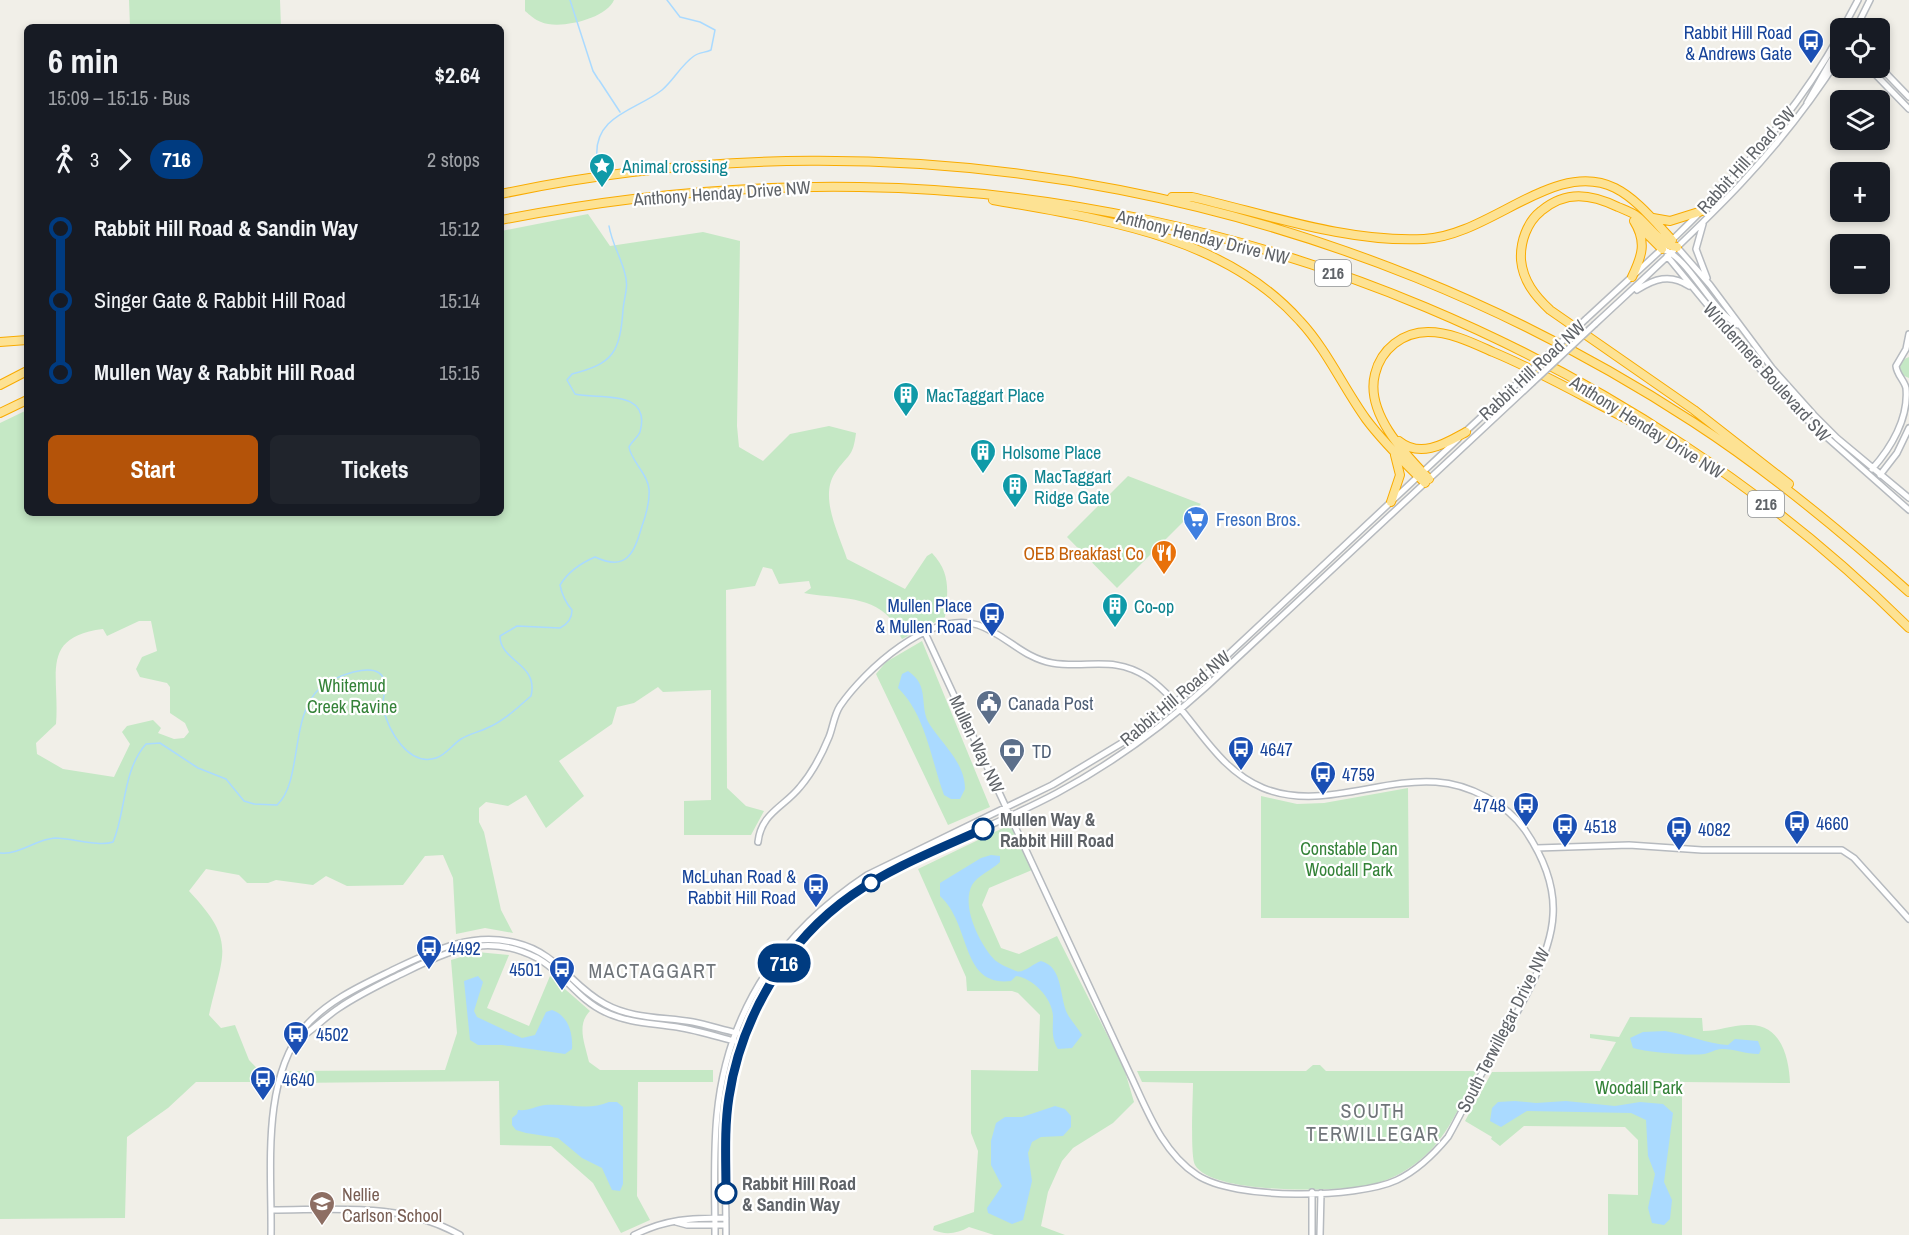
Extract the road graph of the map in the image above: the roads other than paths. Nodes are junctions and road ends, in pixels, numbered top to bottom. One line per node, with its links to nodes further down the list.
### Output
1 (1858, 0): 3 (street)
2 (1870, 0): 4 (street)
3 (1848, 18)
4 (1861, 18)
5 (1830, 50): 17 (street, Rabbit Hill Road SW)
6 (1830, 62): 12 (street)
7 (1830, 71): 12 (street, Rabbit Hill Road SW)
8 (1890, 77): 10 (street)
9 (1879, 78): 11 (street)
10 (1909, 97)
11 (1909, 109)
12 (1805, 110): 21 (street, Rabbit Hill Road SW)
13 (941, 191): 19 (highway, Anthony Henday Drive NW / 216); 42 (highway); 43 (highway, Anthony Henday Drive NW / 216)
14 (504, 193): 15 (highway, Anthony Henday Drive NW / 216)
15 (1161, 197): 18 (highway); 53 (highway, Anthony Henday Drive NW / 216)
16 (1620, 208): 20 (highway); 22 (highway); 53 (highway)
17 (1702, 211): 18 (highway); 22 (street, Rabbit Hill Road SW)
18 (1651, 218): 22 (highway)
19 (504, 219)
20 (1634, 221): 22 (highway); 24 (highway)
21 (1703, 223): 23 (street, Rabbit Hill Road SW); 25 (street)
22 (1667, 244): 23 (highway); 23 (street, Windermere Boulevard SW); 24 (street, Rabbit Hill Road NW)
23 (1672, 252): 25 (street, Windermere Boulevard SW); 26 (street, Windermere Boulevard SW); 27 (street, Rabbit Hill Road NW); 28 (street)
24 (1632, 277): 40 (street, Rabbit Hill Road NW, bridge)
25 (1710, 285): 28 (street, Windermere Boulevard SW)
26 (1696, 293): 27 (street); 47 (street, Windermere Boulevard SW)
27 (1628, 295): 48 (street, Rabbit Hill Road NW, bridge)
28 (1741, 327): 44 (street, Windermere Boulevard SW)
29 (1909, 334): 32 (street)
30 (24, 340): 31 (highway)
31 (0, 342)
32 (1906, 355): 34 (street)
33 (24, 373): 36 (highway)
34 (1901, 378): 35 (street); 44 (street)
35 (1909, 381)
36 (0, 385)
37 (24, 401): 38 (highway)
38 (0, 413)
39 (1909, 428): 46 (street)
40 (1466, 432): 41 (highway); 45 (street, Rabbit Hill Road NW)
41 (1394, 436): 43 (highway); 45 (highway)
42 (1392, 448): 45 (highway); 51 (highway)
43 (1692, 451): 55 (highway, Anthony Henday Drive NW / 216)
44 (1874, 468): 46 (street, Windermere Boulevard SW); 47 (street)
45 (1421, 474): 48 (highway); 51 (street, Rabbit Hill Road NW)
46 (1880, 474): 49 (street); 50 (street, Windermere Boulevard SW)
47 (1867, 475): 49 (street, Windermere Boulevard SW)
48 (1427, 481): 58 (street, Rabbit Hill Road NW)
49 (1875, 481): 52 (street, Windermere Boulevard SW)
50 (1909, 498)
51 (1391, 502): 57 (street, Rabbit Hill Road NW)
52 (1909, 510)
53 (1822, 516): 54 (highway, Anthony Henday Drive NW / 216)
54 (1909, 592)
55 (1909, 628)
56 (925, 633): 57 (street, South Terwillegar Drive NW); 59 (street, Mullen Way NW); 61 (street, South Terwillegar Drive NW)
57 (1174, 704): 58 (street, South Terwillegar Drive NW); 59 (street, Rabbit Hill Road NW)
58 (1180, 711): 60 (street, Rabbit Hill Road NW); 62 (street, South Terwillegar Drive NW)
59 (1006, 808): 60 (street, Mullen Way NW); 65 (street, Rabbit Hill Road NW)
60 (1011, 816): 63 (street, Mullen Way NW); 66 (street, Rabbit Hill Road NW)
61 (758, 842)
62 (1537, 849): 64 (street); 71 (street, South Terwillegar Drive NW)
63 (1044, 888): 70 (street, South Terwillegar Drive NW)
64 (1909, 919)
65 (736, 1033): 66 (street); 67 (street); 68 (street, Rabbit Hill Road NW)
66 (745, 1036): 69 (street, Rabbit Hill Road NW)
67 (298, 1040): 68 (street); 72 (street)
68 (733, 1041): 69 (street); 73 (street, Rabbit Hill Road NW)
69 (742, 1043): 74 (street, Rabbit Hill Road NW)
70 (1312, 1192): 71 (street, South Terwillegar Drive NW); 80 (street)
71 (1321, 1192): 81 (street)
72 (272, 1210): 75 (street); 76 (street)
73 (715, 1221): 74 (street); 77 (street); 78 (street, Rabbit Hill Road NW)
74 (726, 1221): 79 (street, Rabbit Hill Road NW)
75 (271, 1235)
76 (460, 1235)
77 (634, 1235)
78 (715, 1235)
79 (726, 1235)
80 (1312, 1235)
81 (1320, 1235)

